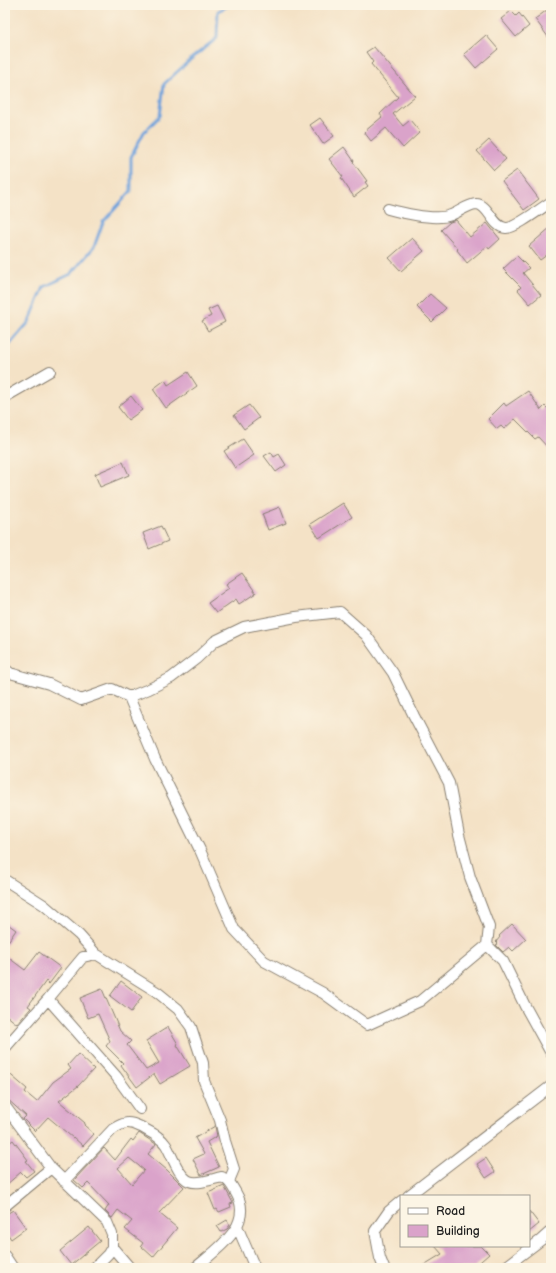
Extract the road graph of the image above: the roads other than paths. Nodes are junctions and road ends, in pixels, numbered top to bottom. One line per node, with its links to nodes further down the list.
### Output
1 (551, 202): 2 (street)
2 (388, 209)
3 (50, 371): 4 (street)
4 (5, 397)
5 (5, 669): 6 (street)
6 (128, 697): 8 (street); 8 (street)
7 (5, 880): 9 (street)
8 (487, 945): 12 (street)
9 (96, 954): 10 (street); 18 (street)
10 (48, 999): 11 (street); 15 (street)
11 (5, 1048)
12 (551, 1053)
13 (551, 1086): 19 (street)
14 (5, 1106): 16 (street)
15 (140, 1109)
16 (51, 1168): 17 (street); 21 (street)
17 (64, 1181): 18 (street); 24 (street)
18 (229, 1181): 22 (street)
19 (409, 1195)
20 (400, 1202): 31 (street)
21 (5, 1206)
22 (237, 1226): 29 (street); 30 (street)
23 (551, 1231): 32 (street)
24 (112, 1247): 27 (street); 28 (street)
25 (5, 1256): 26 (street)
26 (13, 1268)
27 (94, 1268)
28 (130, 1268)
29 (195, 1268)
30 (256, 1268)
31 (384, 1268)
32 (504, 1268)

